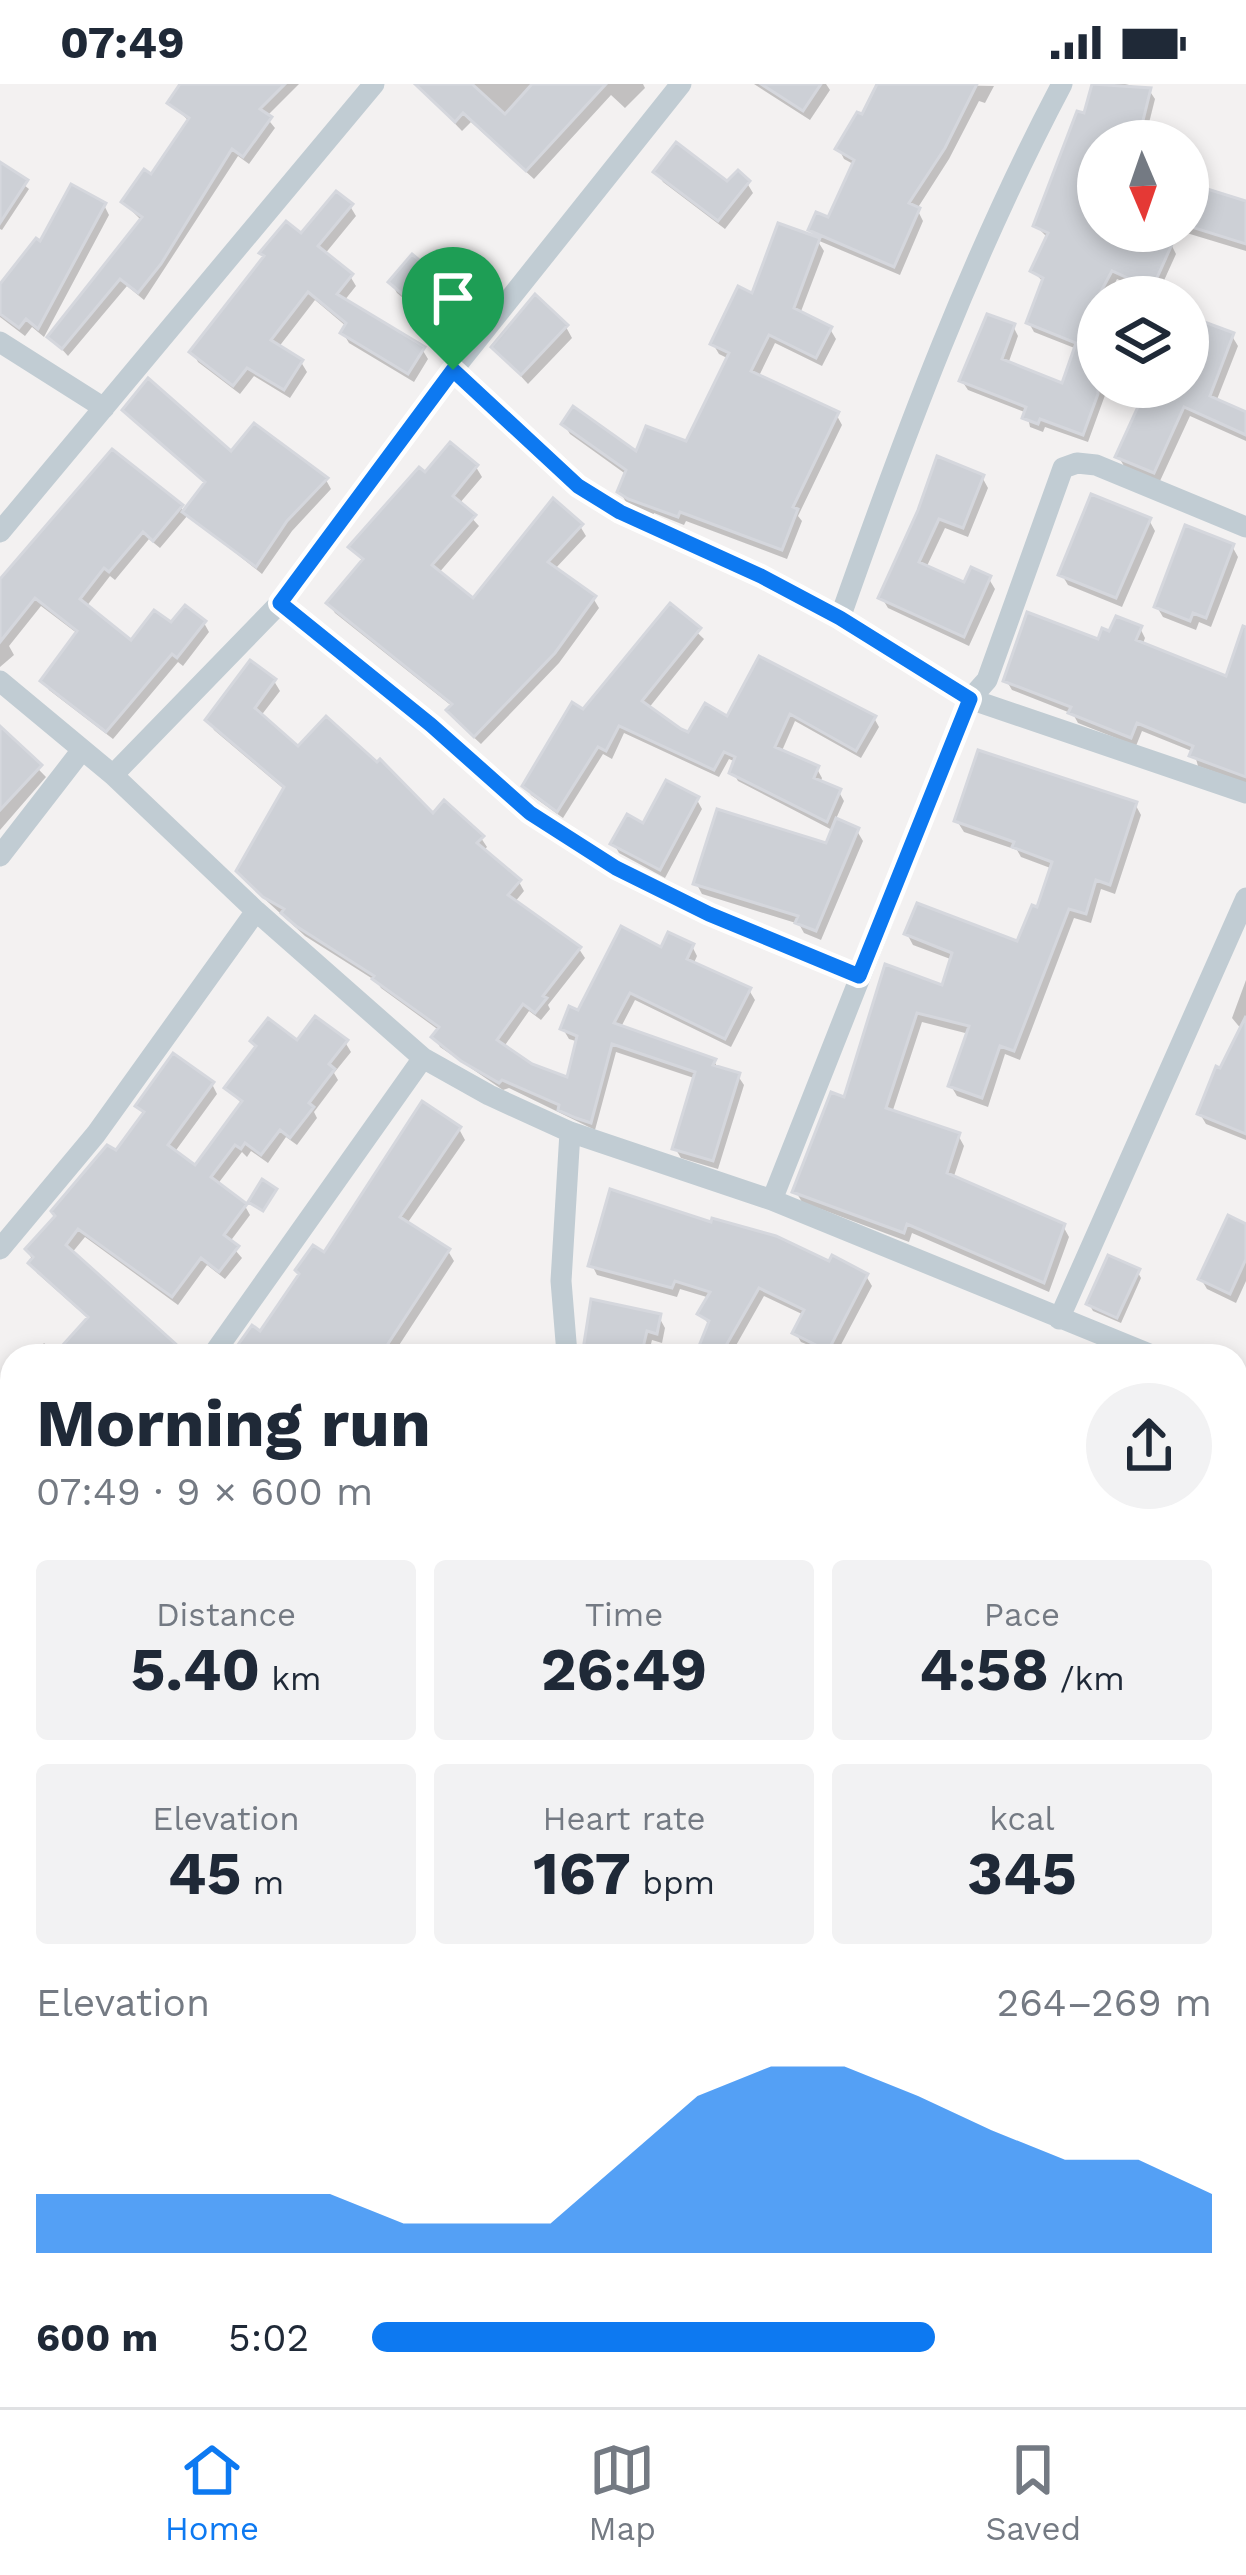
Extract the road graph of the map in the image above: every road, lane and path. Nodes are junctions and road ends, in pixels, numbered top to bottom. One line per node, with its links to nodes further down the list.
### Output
1 (374, 84): 6 (street)
2 (681, 84): 5 (street)
3 (1062, 84): 10 (street)
4 (0, 342): 6 (street)
5 (453, 370): 9 (street); 10 (street)
6 (104, 408): 8 (street)
7 (1246, 527): 12 (street)
8 (0, 532)
9 (280, 603): 14 (street); 19 (street)
10 (840, 618): 12 (street)
11 (0, 680): 13 (street)
12 (970, 699): 15 (street); 19 (street)
13 (82, 750): 14 (street); 16 (street)
14 (113, 775): 18 (street)
15 (1246, 793)
16 (0, 856)
17 (1246, 898): 24 (street)
18 (256, 911): 20 (street); 23 (street)
19 (859, 976): 22 (street)
20 (423, 1058): 21 (street); 25 (street)
21 (570, 1132): 22 (street); 26 (street)
22 (772, 1200): 24 (street)
23 (0, 1249)
24 (1059, 1318): 27 (street)
25 (220, 1344)
26 (566, 1344)
27 (1124, 1344)

